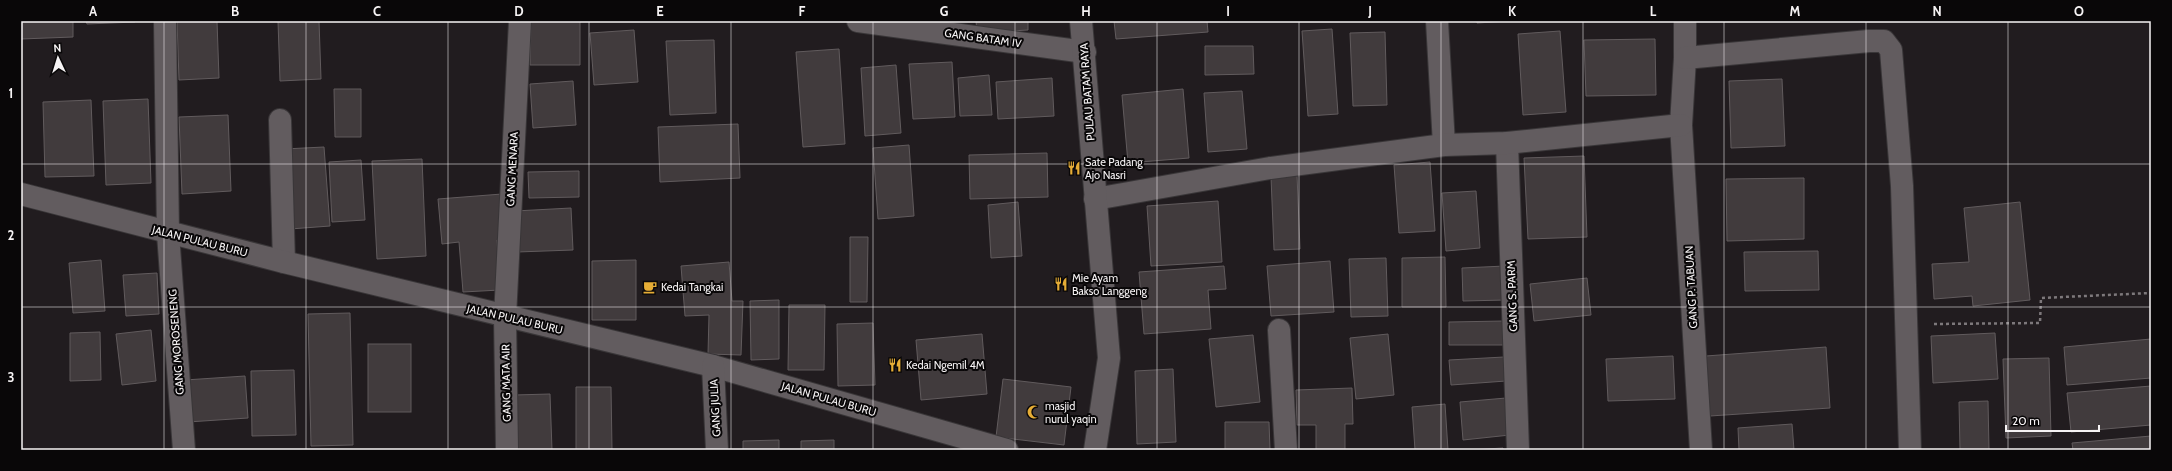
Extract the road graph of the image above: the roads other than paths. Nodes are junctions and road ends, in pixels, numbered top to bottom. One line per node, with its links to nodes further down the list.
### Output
1 (165, 21): 15 (street, GANG MOROSENENG)
2 (520, 21): 17 (street, GANG MENARA)
3 (858, 21): 7 (street, GANG BATAM IV)
4 (1081, 21): 7 (street, PULAU BATAM RAYA)
5 (1437, 21): 12 (street)
6 (1685, 21): 8 (street, GANG P. TABUAN)
7 (1085, 52): 14 (street, PULAU BATAM RAYA)
8 (1685, 58): 10 (street, GANG P. TABUAN); 28 (street)
9 (280, 120): 16 (street)
10 (1681, 125): 11 (street); 27 (street, GANG P. TABUAN)
11 (1507, 142): 12 (street); 26 (street, GANG S. PARM)
12 (1444, 145): 14 (street)
13 (21, 194): 15 (street, JALAN PULAU BURU)
14 (1095, 199): 24 (street, PULAU BATAM RAYA)
15 (168, 234): 16 (street, JALAN PULAU BURU); 20 (street, GANG MOROSENENG)
16 (284, 262): 17 (street, JALAN PULAU BURU)
17 (505, 317): 19 (street, JALAN PULAU BURU); 21 (street, GANG MATA AIR)
18 (1279, 330): 25 (street)
19 (713, 366): 22 (street, GANG JULIA); 23 (street, JALAN PULAU BURU)
20 (184, 450)
21 (507, 450)
22 (717, 450)
23 (1006, 450)
24 (1095, 450)
25 (1286, 450)
26 (1518, 450)
27 (1701, 450)
28 (1910, 450)

